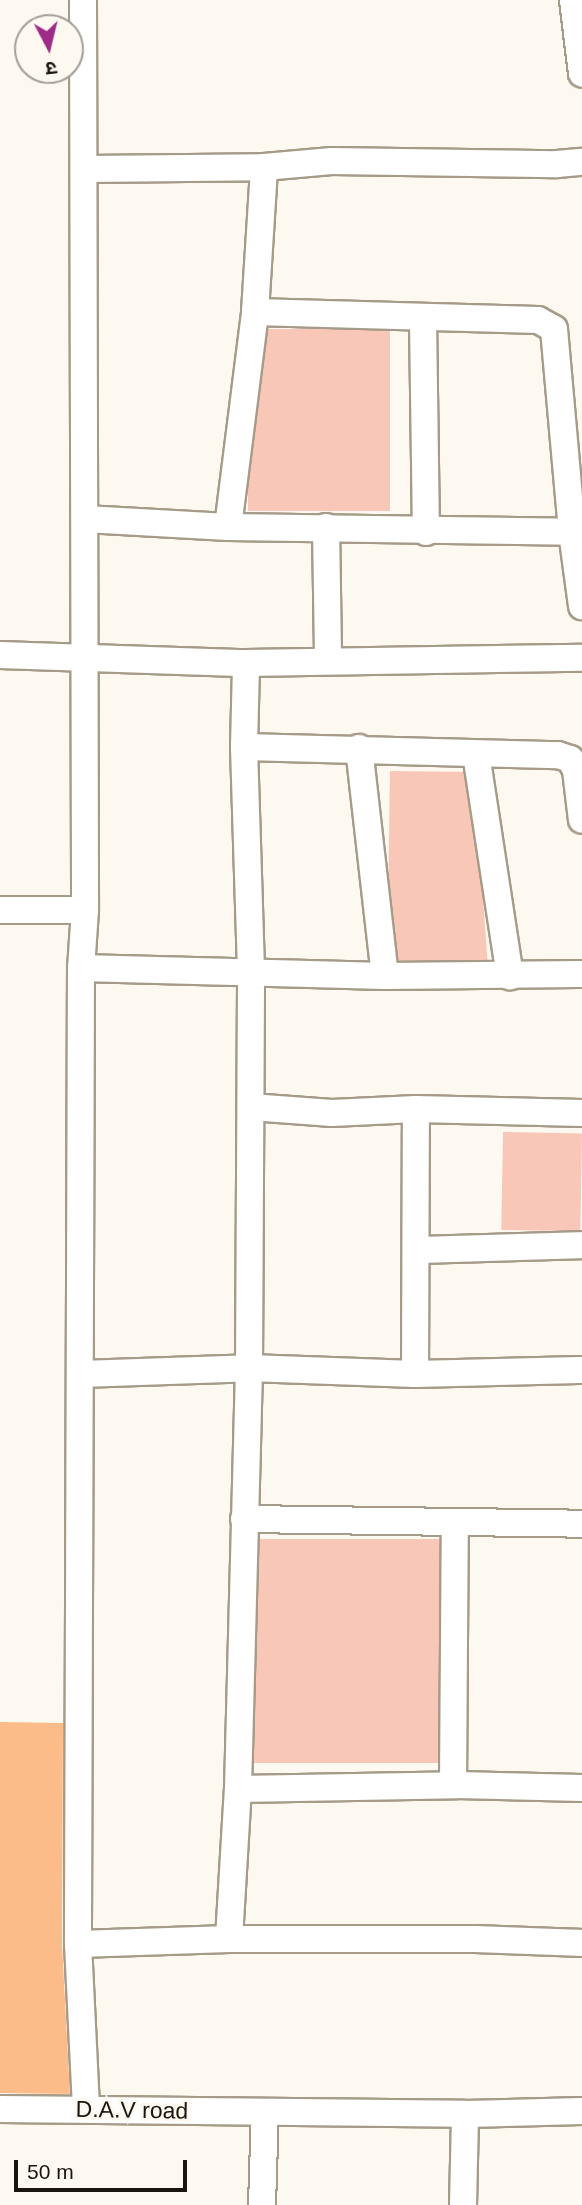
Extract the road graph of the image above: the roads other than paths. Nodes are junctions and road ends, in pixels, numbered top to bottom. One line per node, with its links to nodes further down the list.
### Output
1 (83, 0): 6 (street)
2 (573, 0): 3 (street)
3 (582, 73)
4 (582, 162): 5 (street)
5 (264, 167): 6 (street); 7 (street)
6 (86, 169): 9 (street)
7 (255, 312): 8 (street); 10 (street)
8 (423, 319): 12 (street); 13 (street)
9 (85, 519): 10 (street); 16 (street)
10 (228, 527): 11 (street)
11 (326, 527): 12 (street); 18 (street)
12 (426, 531): 13 (street)
13 (572, 532): 14 (street)
14 (582, 606)
15 (0, 655): 16 (street)
16 (84, 658): 19 (street); 25 (street)
17 (582, 658): 18 (street)
18 (328, 660): 19 (street)
19 (246, 663): 20 (street)
20 (244, 747): 21 (street); 27 (street)
21 (359, 748): 22 (street); 29 (street)
22 (476, 754): 23 (street); 30 (street)
23 (582, 820)
24 (0, 910): 25 (street)
25 (85, 910): 26 (street)
26 (81, 968): 27 (street); 38 (street)
27 (251, 970): 29 (street); 31 (street)
28 (582, 974): 30 (street)
29 (385, 976): 30 (street)
30 (510, 976)
31 (251, 1107): 32 (street); 36 (street)
32 (416, 1109): 33 (street); 35 (street)
33 (582, 1113)
34 (582, 1245): 35 (street)
35 (416, 1250): 39 (street)
36 (249, 1368): 38 (street); 39 (street); 40 (street)
37 (582, 1370): 39 (street)
38 (81, 1374): 48 (street)
39 (415, 1374)
40 (244, 1519): 41 (street); 45 (street)
41 (455, 1522): 42 (street); 43 (street)
42 (582, 1524)
43 (453, 1785): 44 (street); 45 (street)
44 (582, 1788)
45 (238, 1789): 46 (street)
46 (229, 1939): 47 (street); 48 (street)
47 (582, 1943)
48 (78, 1944): 50 (street)
49 (0, 2109): 50 (street, D.A.V road)
50 (86, 2109): 52 (street, D.A.V road)
51 (582, 2111): 53 (street, D.A.V road)
52 (265, 2112): 53 (street, D.A.V road); 54 (street)
53 (465, 2114): 55 (street)
54 (262, 2205)
55 (463, 2205)

